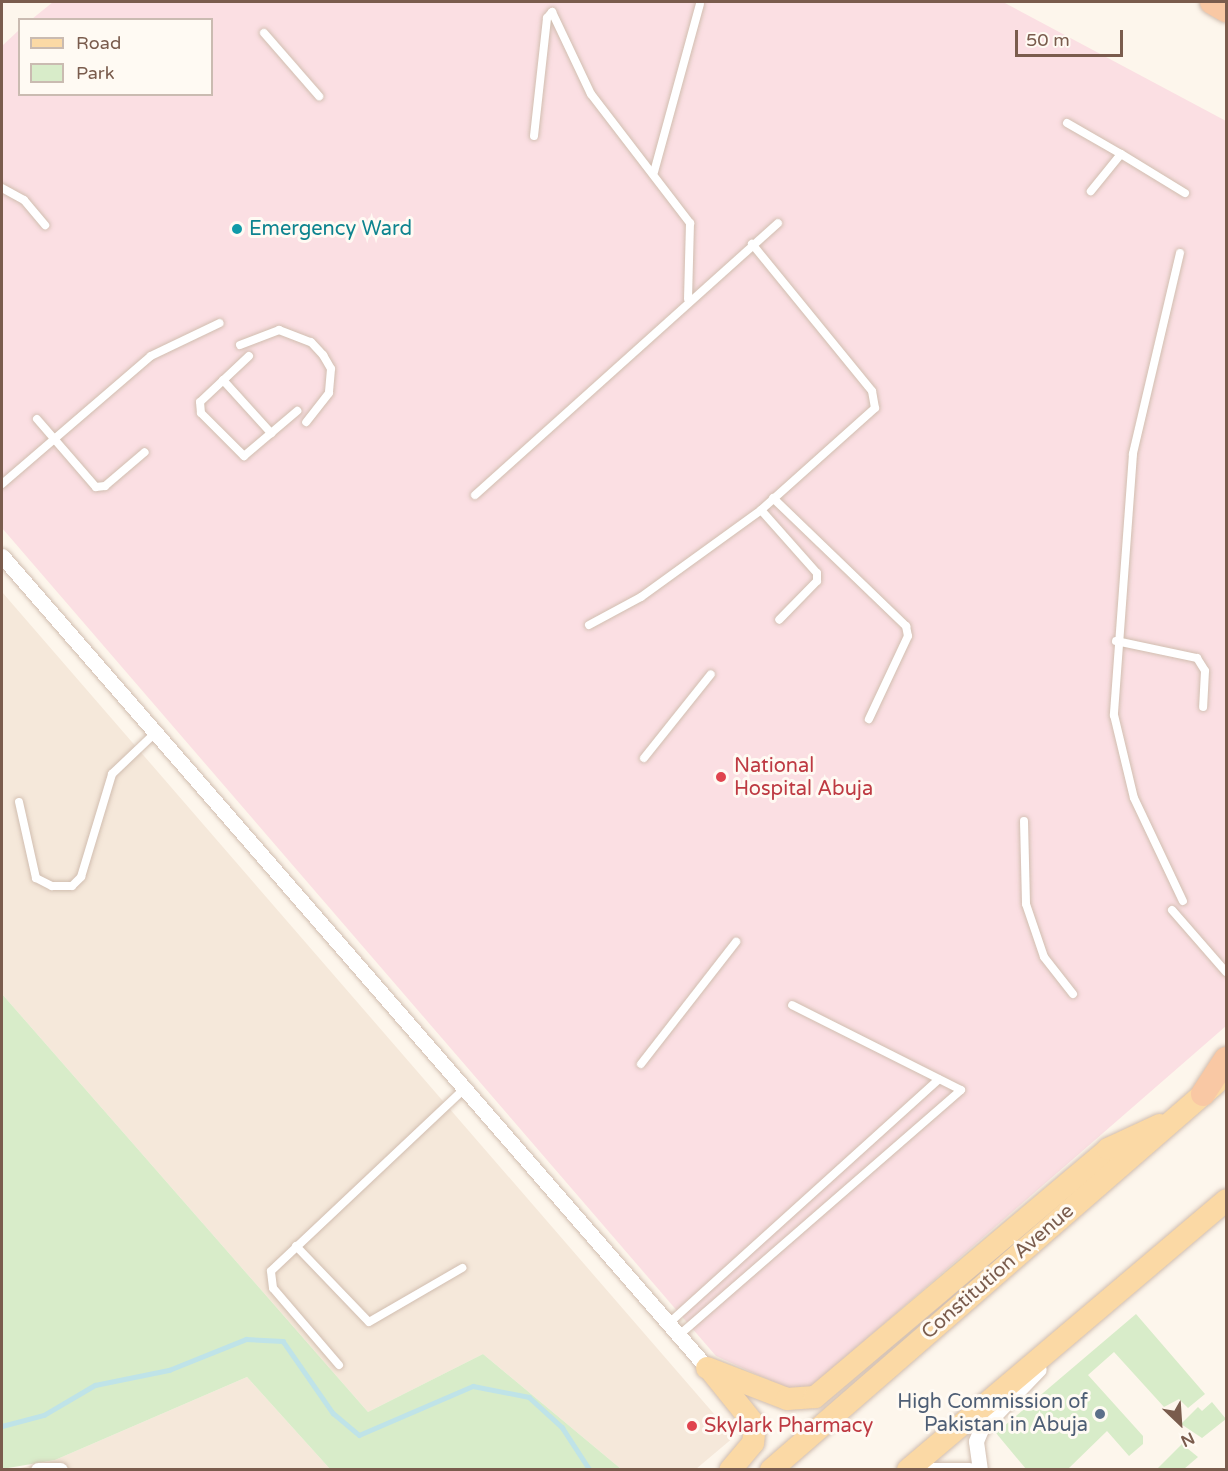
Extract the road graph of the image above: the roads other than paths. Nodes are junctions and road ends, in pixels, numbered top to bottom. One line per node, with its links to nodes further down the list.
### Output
1 (1212, 2): 3 (highway)
2 (700, 4): 9 (lane)
3 (1227, 10)
4 (264, 33): 5 (lane)
5 (319, 96)
6 (1067, 123): 8 (lane)
7 (534, 136): 9 (lane)
8 (1121, 154): 11 (lane); 12 (lane)
9 (654, 172): 17 (lane)
10 (2, 188): 14 (lane)
11 (1091, 191)
12 (1185, 193)
13 (778, 223): 15 (lane)
14 (45, 225)
15 (752, 244): 17 (lane); 30 (lane)
16 (1180, 253): 35 (lane)
17 (688, 299): 29 (lane)
18 (220, 323): 26 (lane)
19 (240, 345): 24 (lane)
20 (249, 356): 21 (lane)
21 (223, 380): 25 (lane); 25 (lane)
22 (297, 411): 25 (lane)
23 (36, 419): 26 (lane)
24 (306, 422)
25 (271, 434)
26 (55, 438): 27 (lane); 28 (lane)
27 (145, 452)
28 (2, 484)
29 (475, 495)
30 (773, 498): 31 (lane); 38 (lane)
31 (761, 510): 33 (lane); 34 (lane)
32 (2, 556): 39 (street)
33 (780, 620)
34 (590, 625)
35 (1116, 641): 37 (lane); 43 (lane)
36 (711, 674): 40 (lane)
37 (1203, 707)
38 (869, 719)
39 (155, 733): 41 (lane); 53 (street)
40 (644, 758)
41 (19, 802)
42 (1024, 821): 47 (lane)
43 (1183, 901)
44 (1172, 910): 46 (lane)
45 (736, 942): 50 (lane)
46 (1227, 972)
47 (1073, 994)
48 (792, 1005): 52 (lane)
49 (1227, 1059): 54 (highway)
50 (641, 1064)
51 (1227, 1075): 54 (main road, Constitution Avenue)
52 (939, 1079): 59 (lane); 59 (lane)
53 (464, 1089): 57 (lane); 59 (street)
54 (1203, 1094): 55 (main road, Constitution Avenue)
55 (1173, 1121): 62 (main road); 66 (main road, Constitution Avenue)
56 (1227, 1200): 60 (main road)
57 (296, 1246): 58 (lane); 61 (lane)
58 (462, 1268)
59 (673, 1330): 62 (street)
60 (1064, 1338): 67 (main road); 70 (street)
61 (339, 1365)
62 (707, 1368): 65 (main road)
63 (38, 1470): 64 (street)
64 (60, 1470)
65 (730, 1470)
66 (771, 1470)
67 (908, 1470)
68 (933, 1470): 69 (street)
69 (969, 1470)
70 (980, 1470)

